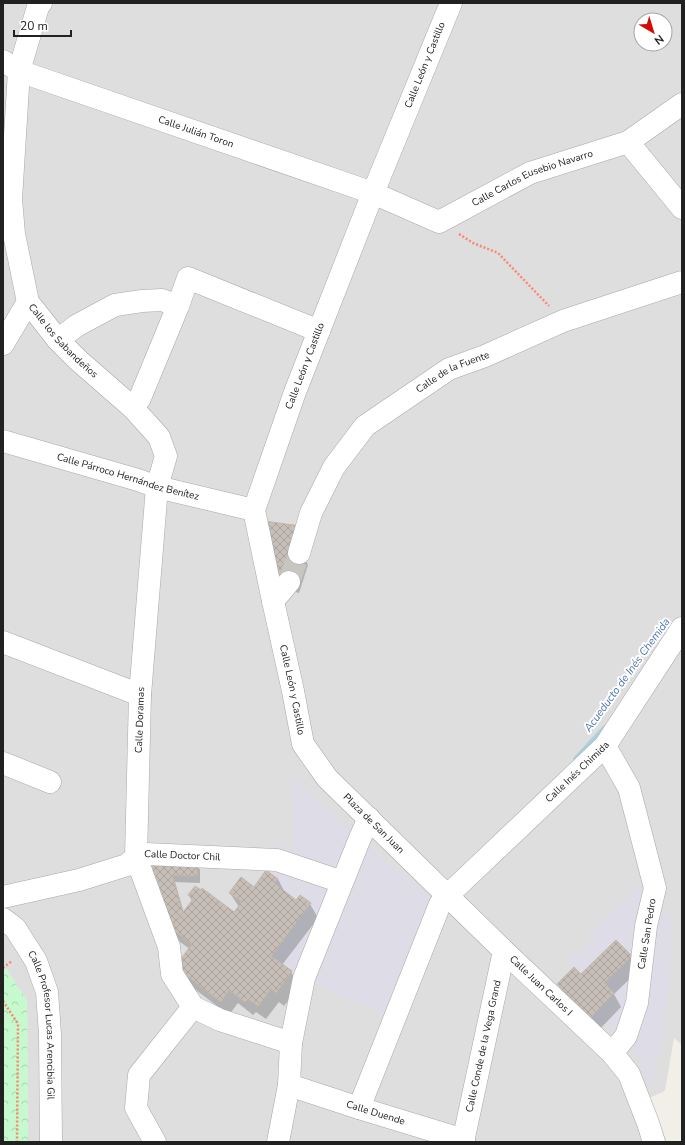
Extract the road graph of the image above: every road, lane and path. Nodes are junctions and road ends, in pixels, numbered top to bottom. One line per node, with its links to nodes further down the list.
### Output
1 (41, 3): 3 (street, Calle los Sabandeños)
2 (451, 3): 6 (street, Calle León y Castillo)
3 (11, 66): 6 (street, Calle Julián Toron); 10 (street, Calle los Sabandeños)
4 (682, 104): 5 (street, Calle Carlos Eusebio Navarro)
5 (628, 142): 7 (street); 8 (street, Calle Carlos Eusebio Navarro)
6 (373, 193): 8 (street, Calle Julián Toron); 14 (street, Calle León y Castillo)
7 (682, 208)
8 (439, 222): 12 (path)
9 (682, 282): 12 (street, Calle de la Fuente)
10 (28, 302): 13 (street); 15 (street, Calle los Sabandeños)
11 (178, 306): 14 (street); 15 (street); 16 (street)
12 (563, 321): 20 (street, Calle de la Fuente)
13 (7, 328)
14 (319, 331): 19 (street, Calle León y Castillo)
15 (58, 340): 16 (street, Calle los Sabandeños)
16 (133, 408): 18 (street, Calle los Sabandeños)
17 (3, 441): 18 (street, Calle Párroco Hernández Benítez)
18 (157, 487): 19 (street, Calle Párroco Hernández Benítez); 25 (street, Calle Doramas)
19 (254, 510): 22 (street, Calle León y Castillo)
20 (299, 552)
21 (289, 582): 22 (street)
22 (273, 601): 26 (street, Calle León y Castillo)
23 (682, 628): 27 (street, Calle Inés Chimida)
24 (3, 642): 25 (street)
25 (140, 695): 31 (street, Calle Doramas)
26 (303, 744): 30 (street, Plaza de San Juan)
27 (604, 746): 33 (street, Calle Inés Chimida); 40 (street, Calle San Pedro)
28 (3, 763): 29 (street)
29 (50, 782)
30 (368, 818): 32 (street); 33 (street, Plaza de San Juan)
31 (136, 857): 32 (street, Calle Doctor Chil); 34 (street, Calle Doctor Chil); 38 (street, Calle Doramas)
32 (342, 882): 39 (street)
33 (449, 897): 36 (street, Calle Juan Carlos I); 42 (street, Calle Inés Chimida)
34 (3, 898)
35 (3, 919): 45 (street, Calle Profesor Lucas Arencibia Gil)
36 (504, 951): 40 (street, Calle Juan Carlos I); 43 (street, Calle Conde de la Vega Grand)
37 (3, 1002): 44 (path)
38 (193, 1007): 39 (street); 46 (street)
39 (291, 1043): 41 (street)
40 (612, 1053): 48 (street, Calle Juan Carlos I)
41 (289, 1085): 42 (street, Calle Duende); 47 (street)
42 (359, 1108): 43 (street, Calle Duende)
43 (463, 1141)
44 (17, 1142)
45 (51, 1142)
46 (154, 1142)
47 (278, 1142)
48 (654, 1142)

